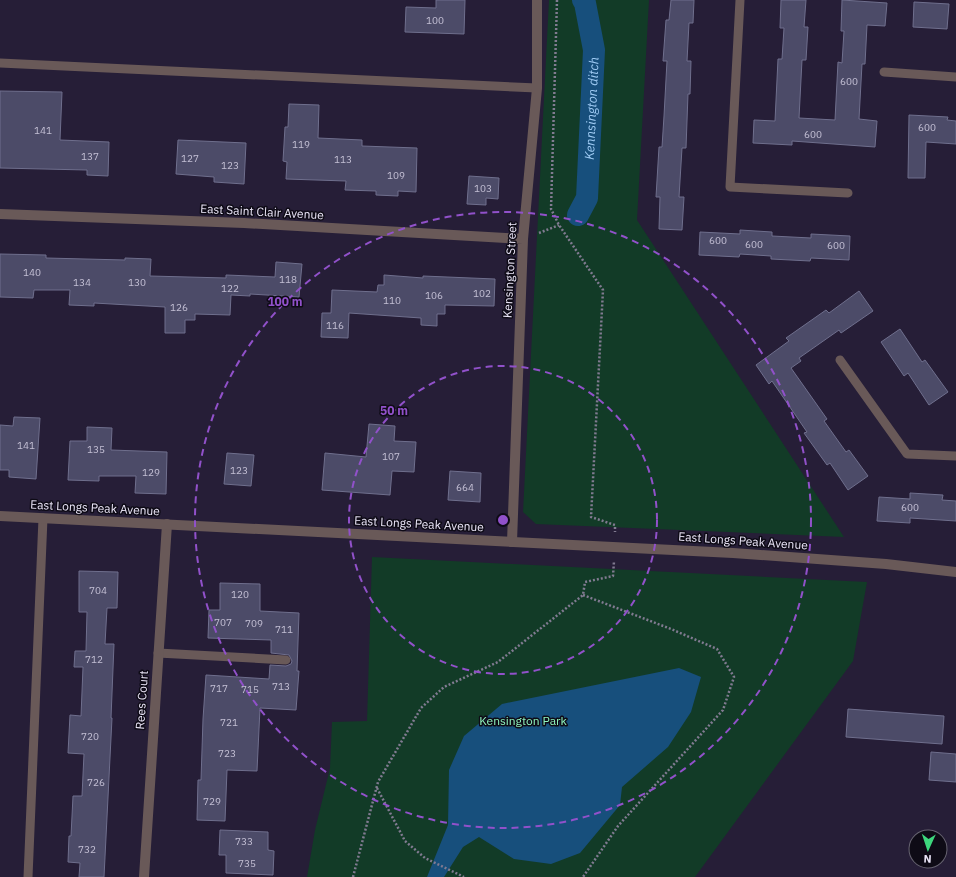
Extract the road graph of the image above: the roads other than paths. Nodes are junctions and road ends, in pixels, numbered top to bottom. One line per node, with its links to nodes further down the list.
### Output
1 (537, 0): 6 (street, Kensington Street)
2 (740, 0): 7 (lane)
3 (0, 63): 6 (lane)
4 (884, 72): 5 (lane)
5 (956, 76)
6 (536, 88): 9 (street, Kensington Street)
7 (848, 193)
8 (0, 214): 9 (street, East Saint Clair Avenue)
9 (523, 239): 15 (street, Kensington Street)
10 (840, 360): 11 (lane)
11 (956, 456)
12 (0, 516): 13 (street, East Longs Peak Avenue)
13 (43, 518): 14 (street, East Longs Peak Avenue); 19 (lane)
14 (167, 524): 15 (street, East Longs Peak Avenue); 17 (street, Rees Court)
15 (512, 542): 16 (street, East Longs Peak Avenue)
16 (956, 572)
17 (158, 653): 18 (lane); 20 (street, Rees Court)
18 (286, 660)
19 (28, 877)
20 (144, 877)

